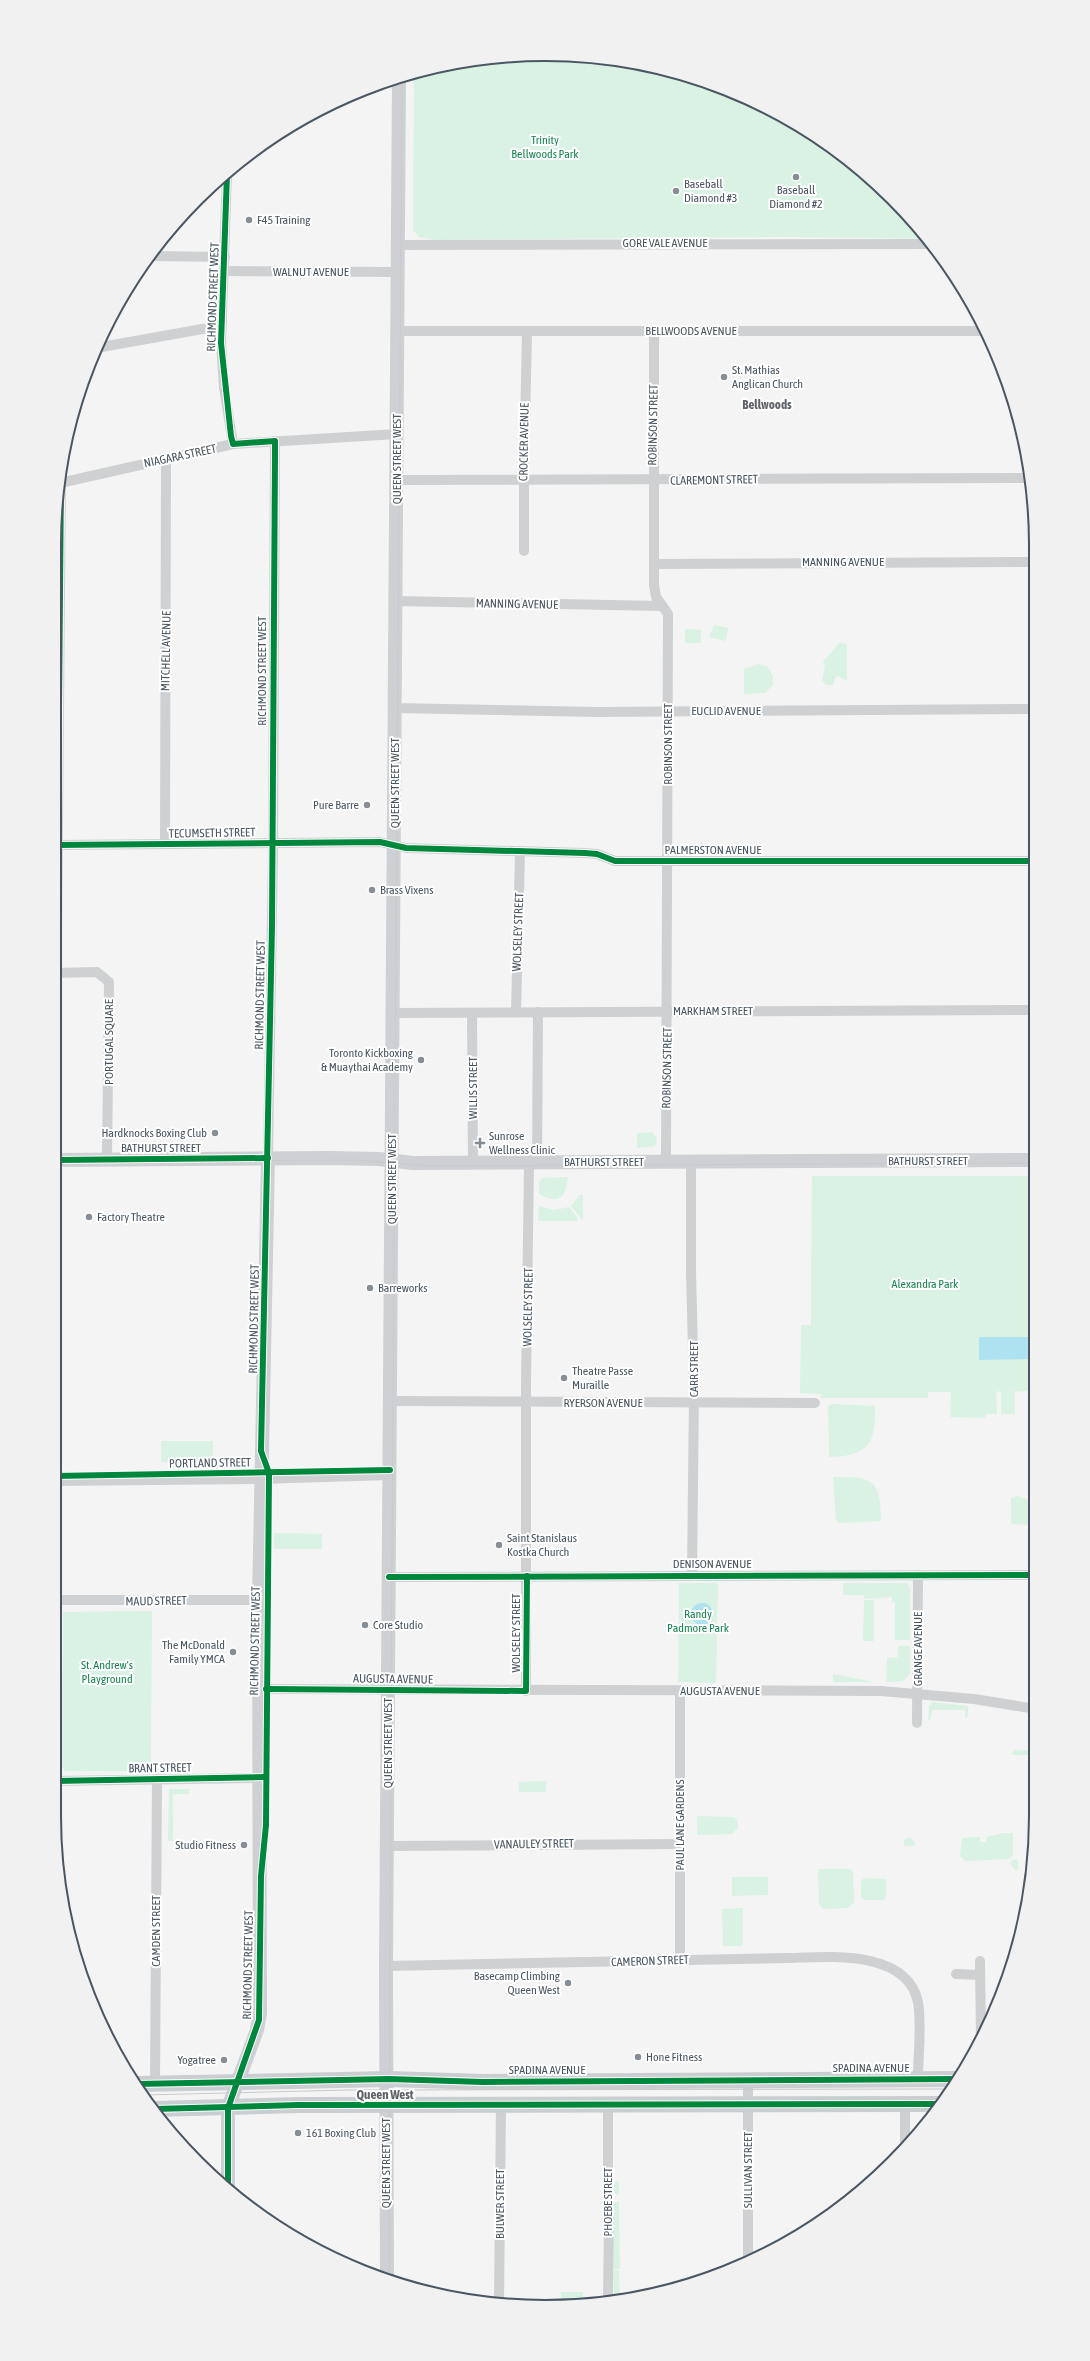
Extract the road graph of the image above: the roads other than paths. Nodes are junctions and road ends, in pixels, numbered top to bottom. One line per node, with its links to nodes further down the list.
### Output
1 (400, 83): 4 (main road, QUEEN STREET WEST)
2 (224, 183): 6 (street, RICHMOND STREET WEST)
3 (924, 244): 4 (street, GORE VALE AVENUE)
4 (398, 245): 8 (main road, QUEEN STREET WEST)
5 (157, 256): 6 (street)
6 (225, 257): 7 (street, RICHMOND STREET WEST)
7 (224, 271): 8 (street, WALNUT AVENUE); 9 (street, RICHMOND STREET WEST)
8 (398, 272): 10 (main road, QUEEN STREET WEST)
9 (221, 328): 14 (street); 17 (street, RICHMOND STREET WEST)
10 (398, 331): 13 (street, BELLWOODS AVENUE); 15 (main road, QUEEN STREET WEST)
11 (654, 331): 12 (street, BELLWOODS AVENUE); 13 (street, BELLWOODS AVENUE); 23 (street, ROBINSON STREET)
12 (979, 331)
13 (527, 332): 20 (street, CROCKER AVENUE)
14 (104, 347)
15 (397, 434): 16 (street, NIAGARA STREET); 22 (main road, QUEEN STREET WEST)
16 (275, 441): 17 (street, NIAGARA STREET); 32 (street, RICHMOND STREET WEST)
17 (233, 444): 18 (street, NIAGARA STREET)
18 (166, 458): 21 (street, NIAGARA STREET); 33 (street, MITCHELL AVENUE)
19 (1024, 478): 23 (street, CLAREMONT STREET)
20 (524, 479): 22 (street, CLAREMONT STREET); 23 (street, CLAREMONT STREET); 24 (street, CROCKER AVENUE)
21 (65, 480)
22 (397, 480): 27 (main road, QUEEN STREET WEST)
23 (652, 480): 26 (street, ROBINSON STREET)
24 (524, 551)
25 (1029, 562): 26 (street, MANNING AVENUE)
26 (654, 564): 28 (street, ROBINSON STREET)
27 (396, 601): 28 (street, MANNING AVENUE); 29 (main road, QUEEN STREET WEST)
28 (662, 606): 31 (street, ROBINSON STREET)
29 (395, 708): 31 (street, EUCLID AVENUE); 35 (main road, QUEEN STREET WEST)
30 (1029, 709): 31 (street, EUCLID AVENUE)
31 (669, 711): 38 (street, ROBINSON STREET)
32 (273, 843): 33 (street, TECUMSETH STREET); 35 (street, TECUMSETH STREET); 46 (street, RICHMOND STREET WEST)
33 (165, 844): 34 (street, TECUMSETH STREET)
34 (61, 845)
35 (394, 845): 36 (street, PALMERSTON AVENUE); 44 (main road, QUEEN STREET WEST)
36 (520, 852): 38 (street, PALMERSTON AVENUE); 42 (street, WOLSELEY STREET)
37 (1029, 860): 38 (street, PALMERSTON AVENUE)
38 (668, 861): 41 (street, ROBINSON STREET)
39 (61, 973): 48 (street, PORTUGAL SQUARE)
40 (1029, 1010): 41 (street, MARKHAM STREET)
41 (668, 1011): 43 (street, MARKHAM STREET); 51 (street, ROBINSON STREET)
42 (516, 1012): 43 (street, MARKHAM STREET); 45 (street, MARKHAM STREET)
43 (538, 1012): 54 (street, WOLSELEY STREET)
44 (393, 1013): 45 (street, MARKHAM STREET); 50 (main road, QUEEN STREET WEST)
45 (472, 1013): 53 (street, WILLIS STREET)
46 (268, 1158): 48 (main road, BATHURST STREET); 50 (main road, BATHURST STREET); 60 (main road, RICHMOND STREET WEST)
47 (61, 1160): 48 (main road, BATHURST STREET)
48 (107, 1160)
49 (1029, 1160): 52 (main road, BATHURST STREET)
50 (392, 1161): 53 (main road, BATHURST STREET); 55 (main road, QUEEN STREET WEST)
51 (666, 1162): 52 (main road, BATHURST STREET); 54 (main road, BATHURST STREET)
52 (691, 1162): 57 (street, CARR STREET)
53 (473, 1163): 54 (main road, BATHURST STREET)
54 (533, 1163): 56 (street, WOLSELEY STREET)
55 (391, 1401): 56 (street, RYERSON AVENUE); 59 (main road, QUEEN STREET WEST)
56 (527, 1403): 57 (street, RYERSON AVENUE); 65 (street, WOLSELEY STREET)
57 (694, 1403): 58 (street, RYERSON AVENUE); 62 (street, CARR STREET)
58 (815, 1403)
59 (390, 1475): 60 (street, PORTLAND STREET); 66 (main road, QUEEN STREET WEST)
60 (261, 1479): 61 (street, PORTLAND STREET); 68 (main road, RICHMOND STREET WEST)
61 (61, 1481)
62 (692, 1575): 63 (street, DENISON AVENUE); 65 (street, DENISON AVENUE)
63 (918, 1575): 64 (street, DENISON AVENUE); 73 (street, GRANGE AVENUE)
64 (1029, 1575)
65 (527, 1576): 66 (street, DENISON AVENUE); 71 (street, WOLSELEY STREET)
66 (389, 1577): 70 (main road, QUEEN STREET WEST)
67 (61, 1600): 68 (street, MAUD STREET)
68 (259, 1600): 69 (main road, RICHMOND STREET WEST)
69 (259, 1689): 70 (street, AUGUSTA AVENUE); 76 (main road, RICHMOND STREET WEST)
70 (388, 1690): 71 (street, AUGUSTA AVENUE); 80 (main road, QUEEN STREET WEST)
71 (526, 1691): 72 (street, AUGUSTA AVENUE)
72 (680, 1691): 73 (street, AUGUSTA AVENUE); 79 (street, PAUL LANE GARDENS)
73 (918, 1693): 74 (street, AUGUSTA AVENUE); 75 (street, GRANGE AVENUE)
74 (1029, 1708)
75 (917, 1723)
76 (258, 1778): 77 (street, BRANT STREET); 91 (main road, RICHMOND STREET WEST)
77 (157, 1779): 78 (street, BRANT STREET); 93 (street, CAMDEN STREET)
78 (61, 1781)
79 (680, 1844): 80 (street, VANAULEY STREET); 81 (street, PAUL LANE GARDENS)
80 (388, 1846): 83 (main road, QUEEN STREET WEST)
81 (680, 1959): 83 (street, CAMERON STREET); 88 (street, CAMERON STREET)
82 (980, 1961): 85 (street)
83 (386, 1966): 87 (main road, QUEEN STREET WEST)
84 (956, 1974): 85 (street)
85 (979, 1975): 86 (street)
86 (981, 2026)
87 (386, 2079): 90 (main road, SPADINA AVENUE); 91 (main road, SPADINA AVENUE); 99 (main road, QUEEN STREET WEST)
88 (918, 2079): 89 (main road, SPADINA AVENUE); 90 (main road, SPADINA AVENUE)
89 (951, 2079)
90 (748, 2080): 98 (street, SULLIVAN STREET)
91 (236, 2082): 93 (main road, SPADINA AVENUE); 100 (main road, RICHMOND STREET WEST)
92 (142, 2084): 93 (main road, SPADINA AVENUE)
93 (155, 2084)
94 (608, 2104): 97 (main road); 98 (main road); 104 (street, PHOEBE STREET)
95 (905, 2104): 96 (main road); 98 (main road); 102 (street)
96 (934, 2104)
97 (501, 2105): 99 (main road); 109 (street, BULWER STREET)
98 (748, 2105): 106 (street, SULLIVAN STREET)
99 (386, 2106): 100 (main road); 107 (main road, QUEEN STREET WEST)
100 (228, 2108): 101 (main road); 103 (main road, RICHMOND STREET WEST)
101 (160, 2110)
102 (905, 2139)
103 (228, 2182)
104 (608, 2197)
105 (608, 2217): 108 (street, PHOEBE STREET)
106 (748, 2255)
107 (387, 2273)
108 (608, 2296)
109 (499, 2298)

